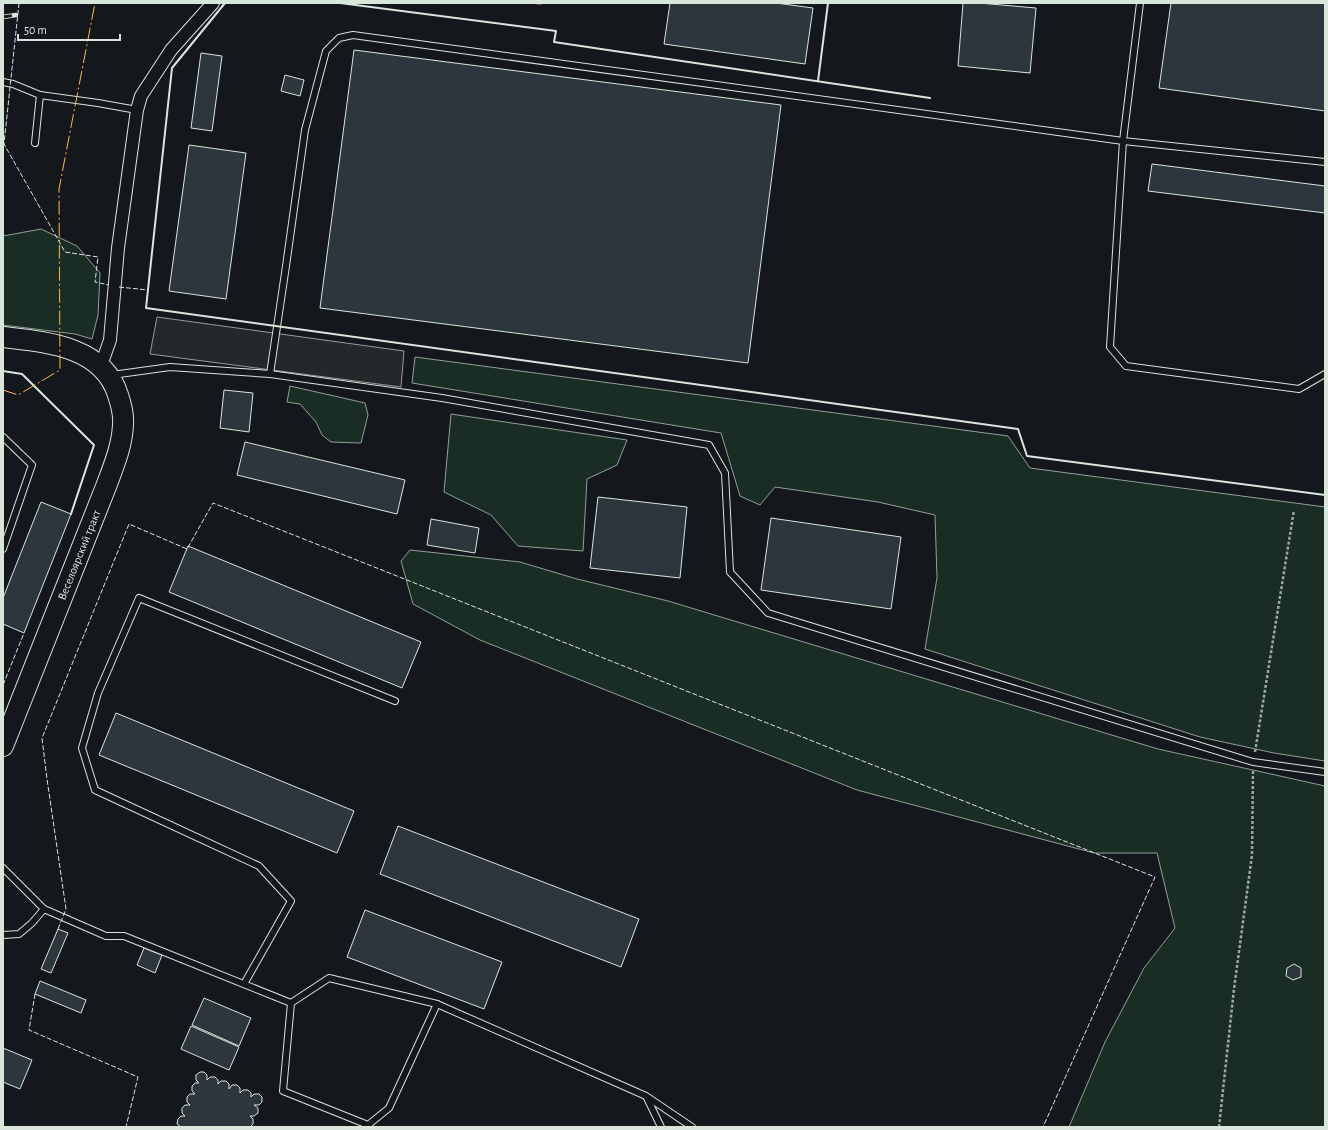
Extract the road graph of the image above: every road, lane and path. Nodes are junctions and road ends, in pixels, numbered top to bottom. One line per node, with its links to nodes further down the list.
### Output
1 (213, 3): 5 (street)
2 (1140, 3): 6 (lane)
3 (3, 82): 4 (lane)
4 (40, 95): 5 (lane); 7 (lane)
5 (137, 110): 10 (street)
6 (1123, 141): 8 (lane); 11 (lane); 12 (lane)
7 (35, 143)
8 (1325, 162)
9 (3, 337): 10 (highway)
10 (104, 370): 11 (lane); 17 (highway, Веселоярский тракт)
11 (270, 374): 18 (lane)
12 (1325, 374)
13 (3, 437): 15 (lane)
14 (1294, 510): 18 (path)
15 (3, 549)
16 (395, 701): 23 (lane)
17 (3, 746)
18 (1253, 762): 19 (lane); 29 (path)
19 (1325, 772)
20 (3, 868): 21 (lane)
21 (44, 909): 22 (lane); 23 (lane)
22 (3, 935)
23 (244, 984): 24 (lane)
24 (291, 1003): 25 (lane); 25 (lane)
25 (437, 1004): 26 (lane)
26 (646, 1096): 27 (lane); 28 (lane)
27 (661, 1127)
28 (692, 1127)
29 (1219, 1127)

